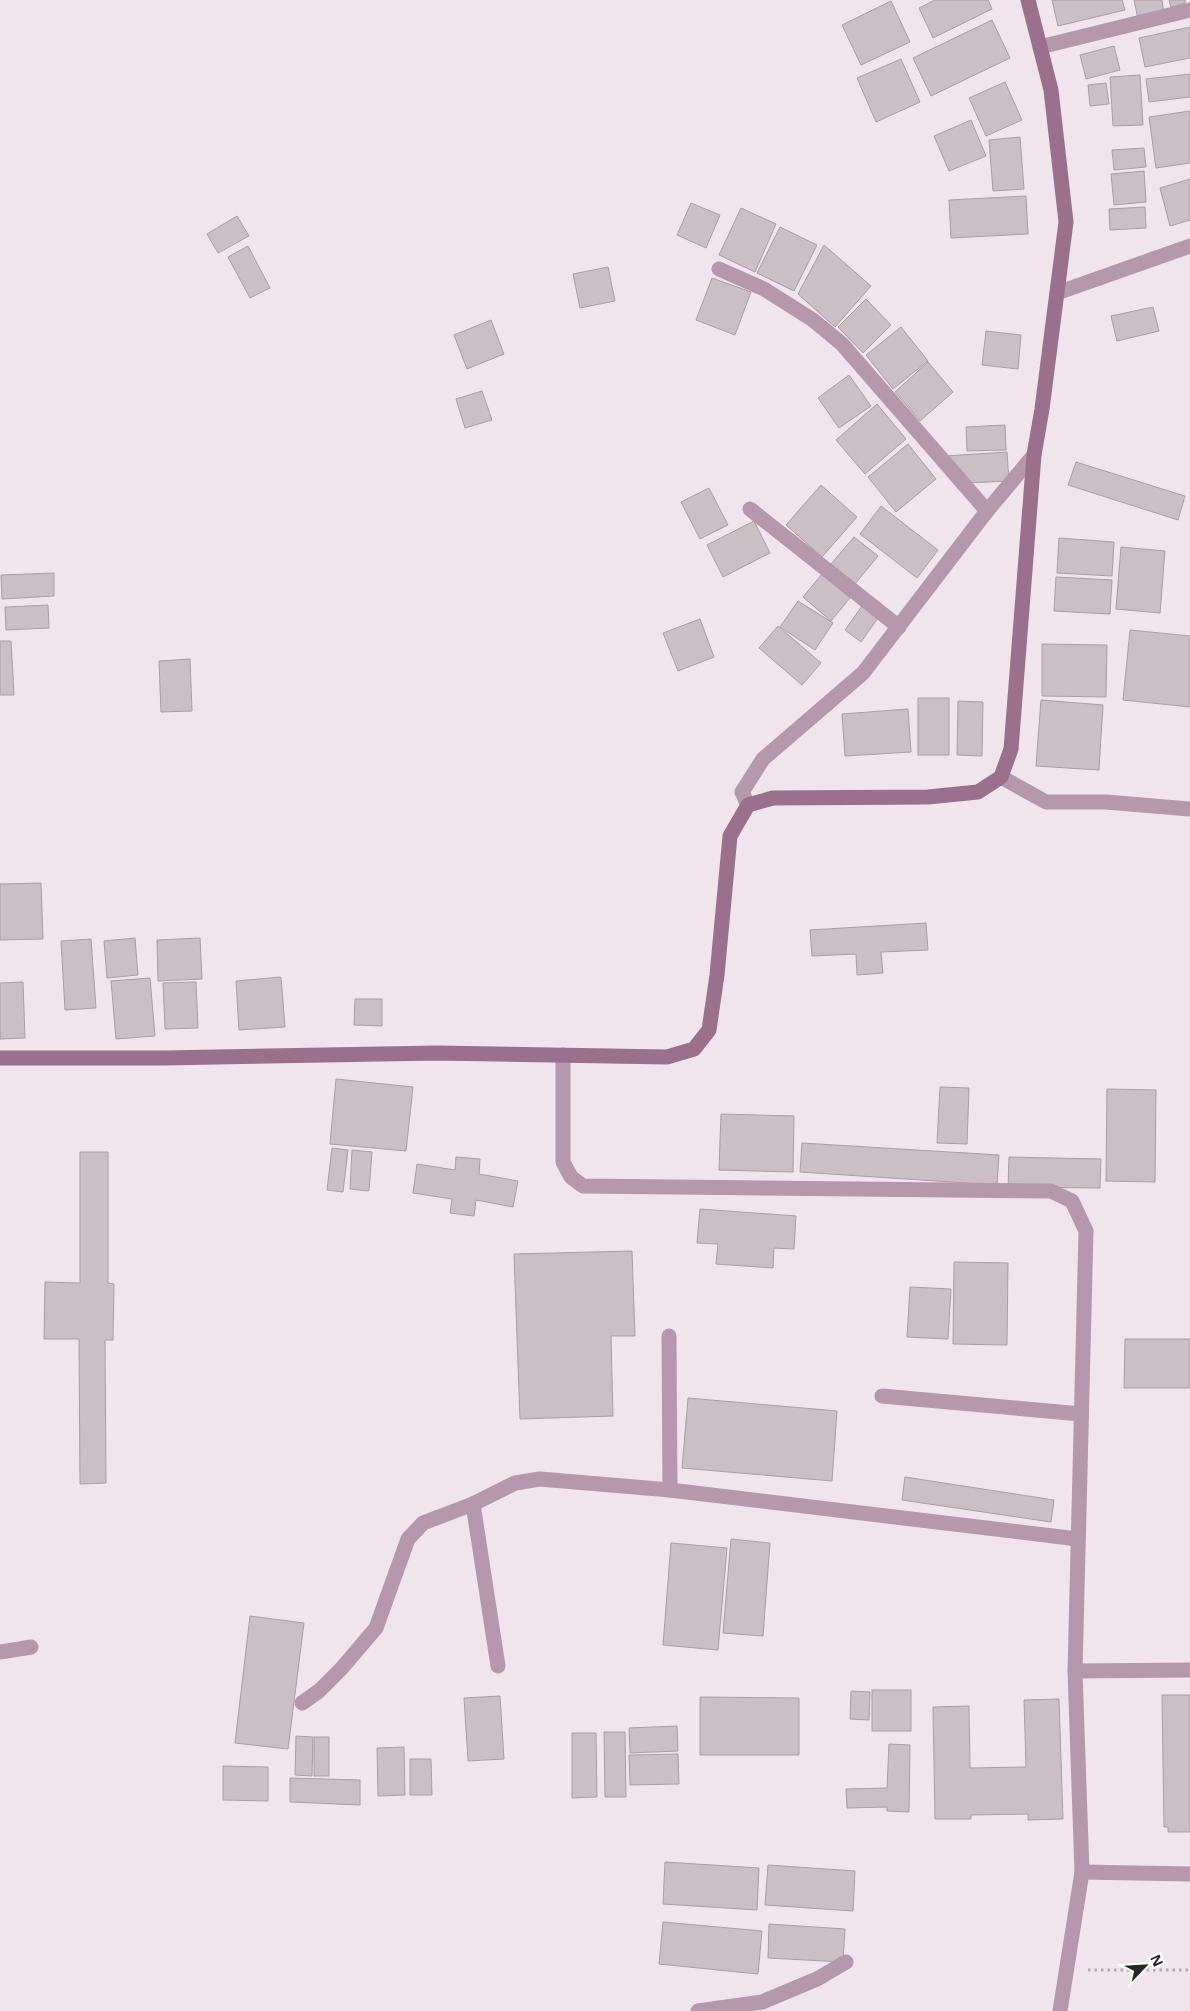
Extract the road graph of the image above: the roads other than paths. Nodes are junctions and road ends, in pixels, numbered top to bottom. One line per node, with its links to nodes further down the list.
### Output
1 (1028, 0): 3 (street)
2 (1190, 10): 3 (street)
3 (1040, 47): 6 (street)
4 (1190, 246): 6 (street)
5 (720, 269): 9 (street)
6 (1057, 293): 7 (street)
7 (1034, 455): 9 (street); 11 (street)
8 (750, 509): 10 (street)
9 (987, 511): 10 (street)
10 (899, 626): 12 (street)
11 (1001, 777): 12 (street); 13 (street)
12 (748, 805): 14 (street)
13 (1190, 809)
14 (563, 1055): 15 (street); 18 (street)
15 (0, 1058)
16 (669, 1336): 19 (street)
17 (882, 1396): 18 (street)
18 (1081, 1414): 21 (street)
19 (670, 1490): 20 (street); 21 (street)
20 (473, 1504): 24 (street); 27 (street)
21 (1078, 1539): 25 (street)
22 (31, 1647): 23 (street)
23 (0, 1652)
24 (498, 1666)
25 (1075, 1670): 26 (street); 28 (street)
26 (1190, 1670)
27 (302, 1702)
28 (1082, 1872): 29 (street); 32 (street)
29 (1190, 1874)
30 (846, 1962): 31 (street)
31 (698, 2011)
32 (1060, 2011)

